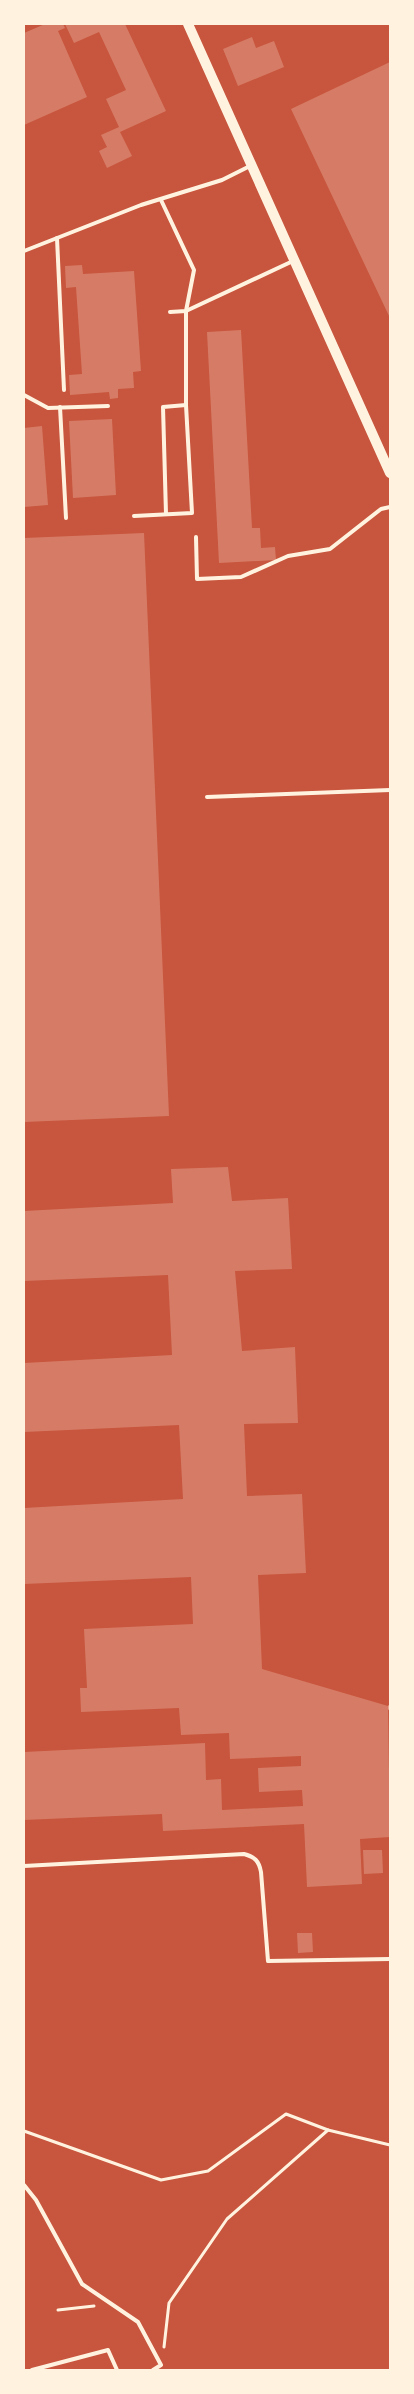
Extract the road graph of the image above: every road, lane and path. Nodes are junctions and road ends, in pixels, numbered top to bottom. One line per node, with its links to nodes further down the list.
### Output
1 (188, 24): 2 (main road)
2 (252, 165): 3 (lane); 6 (main road)
3 (161, 200): 4 (lane); 7 (lane)
4 (57, 238): 5 (lane); 9 (lane)
5 (24, 251)
6 (295, 260): 7 (lane); 14 (main road)
7 (186, 311): 8 (lane); 11 (lane)
8 (170, 312)
9 (64, 390)
10 (24, 395): 13 (lane)
11 (186, 405): 16 (lane); 16 (lane)
12 (108, 406): 13 (lane)
13 (60, 408): 18 (lane)
14 (390, 472)
15 (390, 507): 19 (lane)
16 (166, 514): 17 (lane)
17 (134, 516)
18 (66, 518)
19 (196, 537)
20 (390, 790): 21 (lane)
21 (207, 797)
22 (24, 1866): 23 (lane)
23 (390, 1959)
24 (328, 2130): 25 (path); 26 (path); 30 (path)
25 (24, 2131)
26 (390, 2145)
27 (24, 2185): 28 (lane)
28 (112, 2304): 29 (path); 30 (lane)
29 (58, 2310)
30 (161, 2365): 33 (lane)
31 (32, 2370): 32 (lane)
32 (117, 2370)
33 (154, 2370)

